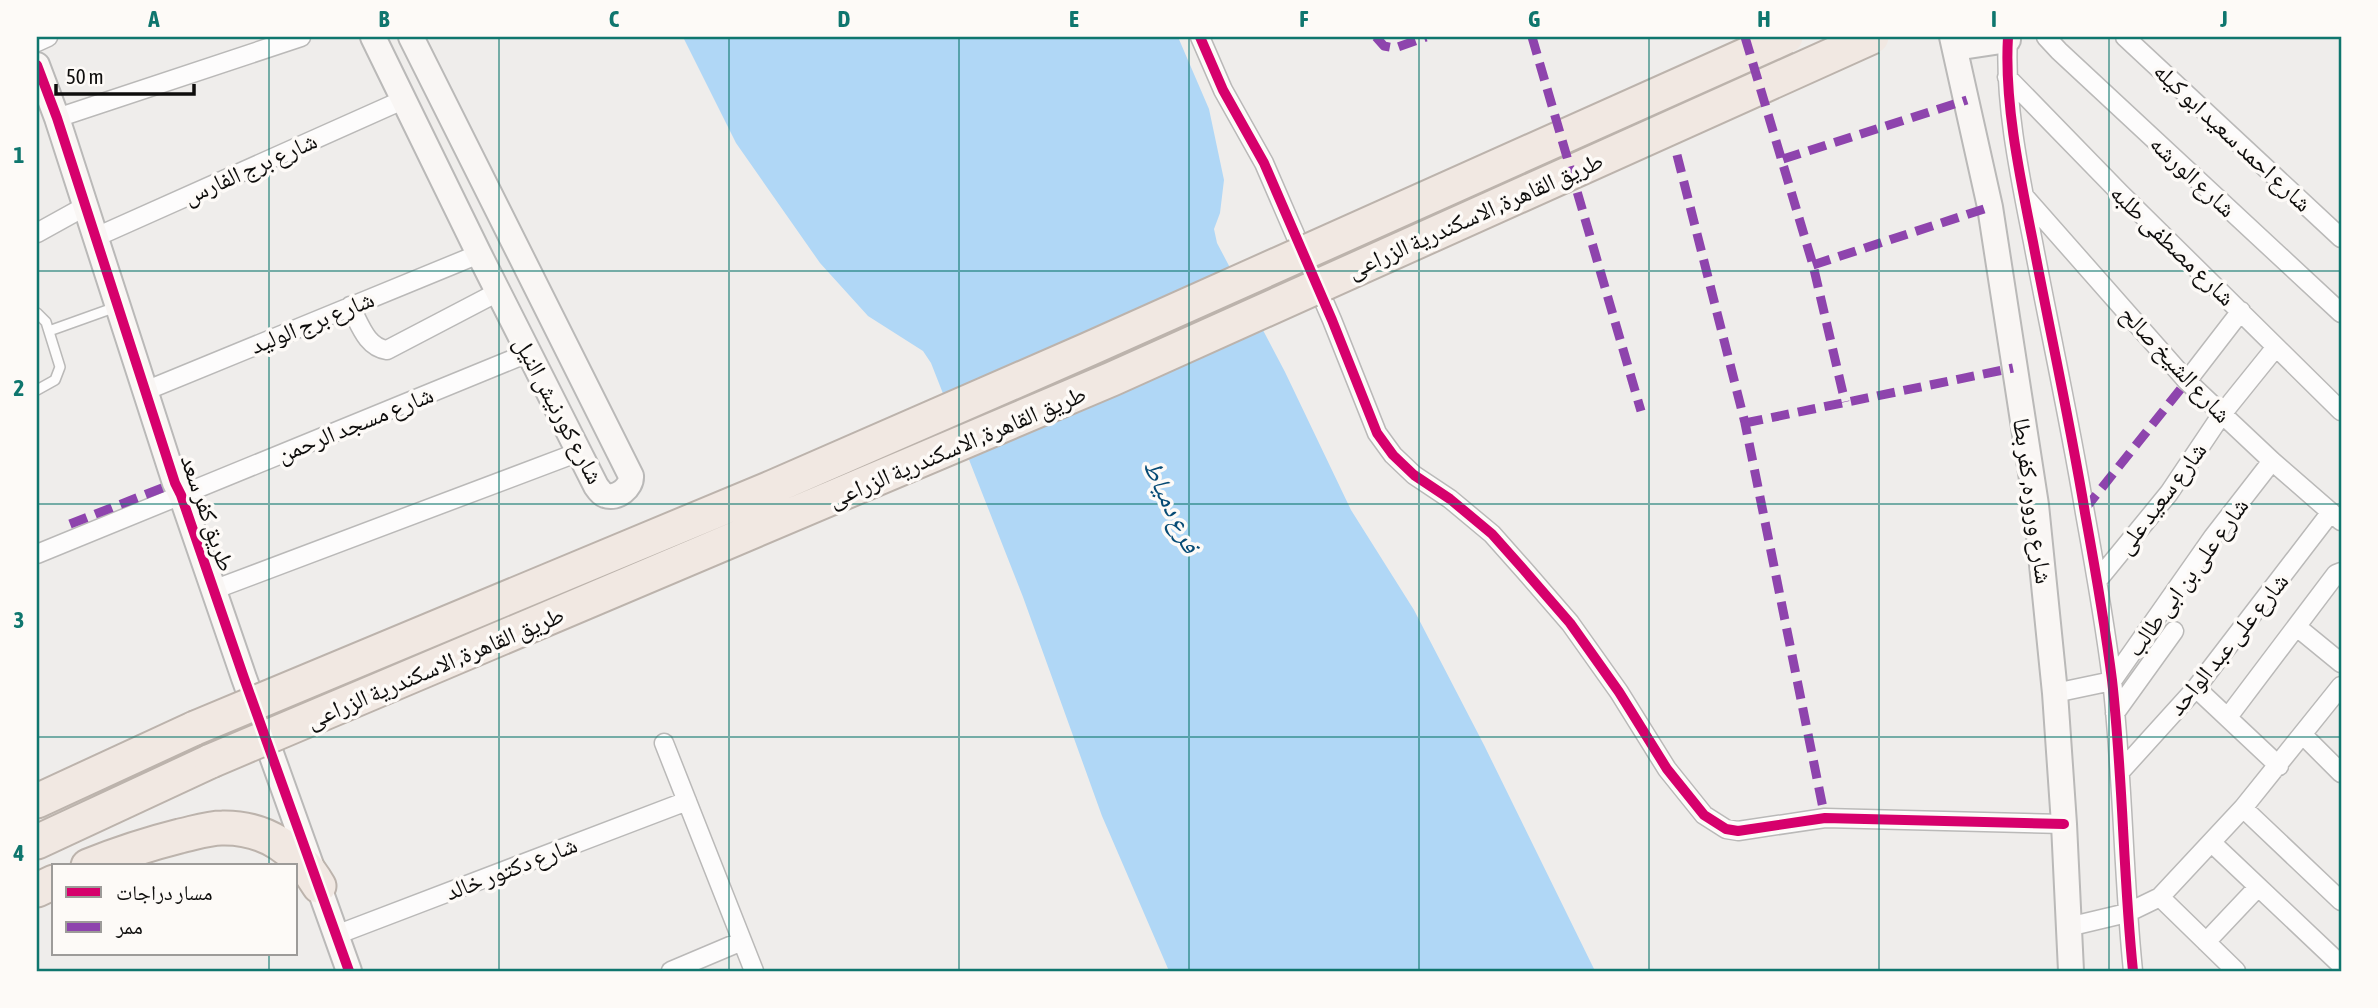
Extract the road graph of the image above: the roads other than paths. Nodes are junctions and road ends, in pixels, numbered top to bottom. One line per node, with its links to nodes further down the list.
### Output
1 (48, 37): 11 (street)
2 (301, 37): 16 (street)
3 (373, 37): 15 (street, شارع كورنيش النيل)
4 (411, 37): 37 (street, شارع كورنيش النيل)
5 (1200, 37): 62 (street)
6 (1786, 37): 59 (highway, طريق القاهرة, الاسكندرية الزراعى, bridge)
7 (1872, 37): 63 (highway, طريق القاهرة, الاسكندرية الزراعى, bridge)
8 (2046, 37): 28 (street, شارع الورشه)
9 (2125, 37): 21 (street, شارع احمد سعيد ابو كيله)
10 (2008, 38): 12 (street); 14 (street)
11 (37, 42)
12 (1954, 42): 51 (street, شارع وروره, كفر بطا)
13 (37, 65): 16 (street, طريق كفر سعد)
14 (2007, 77): 17 (street); 26 (street, شارع مصطفى طلبه)
15 (405, 99): 20 (street, شارع برج الفارس); 22 (street, شارع كورنيش النيل)
16 (57, 118): 18 (street, طريق كفر سعد)
17 (2024, 195): 32 (street, شارع الشيخ صالح); 43 (street)
18 (85, 207): 19 (street); 20 (street, طريق كفر سعد)
19 (37, 233)
20 (96, 237): 24 (street, طريق كفر سعد)
21 (2341, 238)
22 (478, 254): 23 (street, شارع كورنيش النيل); 25 (street, شارع برج الوليد)
23 (498, 292): 25 (street); 31 (street, شارع كورنيش النيل)
24 (118, 306): 29 (lane); 34 (street, طريق كفر سعد)
25 (351, 306): 34 (street, شارع برج الوليد)
26 (2241, 311): 30 (street, شارع مصطفى طلبه); 32 (street)
27 (37, 313): 29 (lane)
28 (2341, 313)
29 (49, 331): 33 (lane)
30 (2276, 347): 35 (street, شارع مصطفى طلبه); 36 (street, شارع سعيد على)
31 (528, 353): 37 (street, شارع كورنيش النيل); 39 (street, شارع مسجد الرحمن)
32 (2187, 381): 36 (street, شارع الشيخ صالح)
33 (37, 390)
34 (145, 391): 39 (street, طريق كفر سعد)
35 (2341, 411)
36 (2222, 414): 38 (street, شارع الشيخ صالح); 43 (street, شارع سعيد على)
37 (579, 452): 44 (street)
38 (2273, 461): 40 (street, شارع الشيخ صالح); 48 (street, شارع على بن ابى طالب)
39 (181, 495): 41 (street, شارع مسجد الرحمن); 44 (street, طريق كفر سعد)
40 (2336, 517): 50 (street, شارع على عبد الواحد)
41 (37, 554)
42 (2341, 572): 45 (street)
43 (2097, 581): 48 (street)
44 (213, 590): 66 (street, طريق كفر سعد)
45 (2297, 627): 47 (street); 53 (street)
46 (2174, 631): 52 (street)
47 (2341, 663)
48 (2112, 681): 51 (street, شارع على بن ابى طالب); 52 (street)
49 (2341, 686): 54 (street)
50 (2196, 688): 53 (street); 57 (street, شارع على عبد الواحد)
51 (2055, 693): 62 (street, شارع وروره, كفر بطا)
52 (2115, 712): 57 (street)
53 (2228, 717): 56 (street)
54 (2303, 736): 56 (street); 58 (street)
55 (664, 743): 60 (street)
56 (2279, 766): 61 (street)
57 (2120, 772): 70 (street)
58 (2341, 773)
59 (37, 801)
60 (687, 801): 72 (street, شارع دكتور خالد); 73 (street)
61 (2243, 808): 64 (street); 69 (street)
62 (2064, 824): 71 (street, شارع وروره, كفر بطا)
63 (37, 842)
64 (2212, 843): 67 (street); 68 (street)
65 (93, 864): 66 (highway)
66 (319, 886): 72 (street, طريق كفر سعد)
67 (2258, 887): 74 (street); 75 (street)
68 (2160, 897): 70 (street); 74 (street)
69 (2341, 901)
70 (2127, 913): 71 (street); 80 (street)
71 (2068, 928): 79 (street, شارع وروره, كفر بطا)
72 (336, 935): 76 (street, طريق كفر سعد)
73 (742, 941): 77 (street); 78 (street)
74 (2206, 942): 81 (street)
75 (2341, 965)
76 (349, 971)
77 (671, 971)
78 (754, 971)
79 (2071, 971)
80 (2133, 971)
81 (2236, 971)

